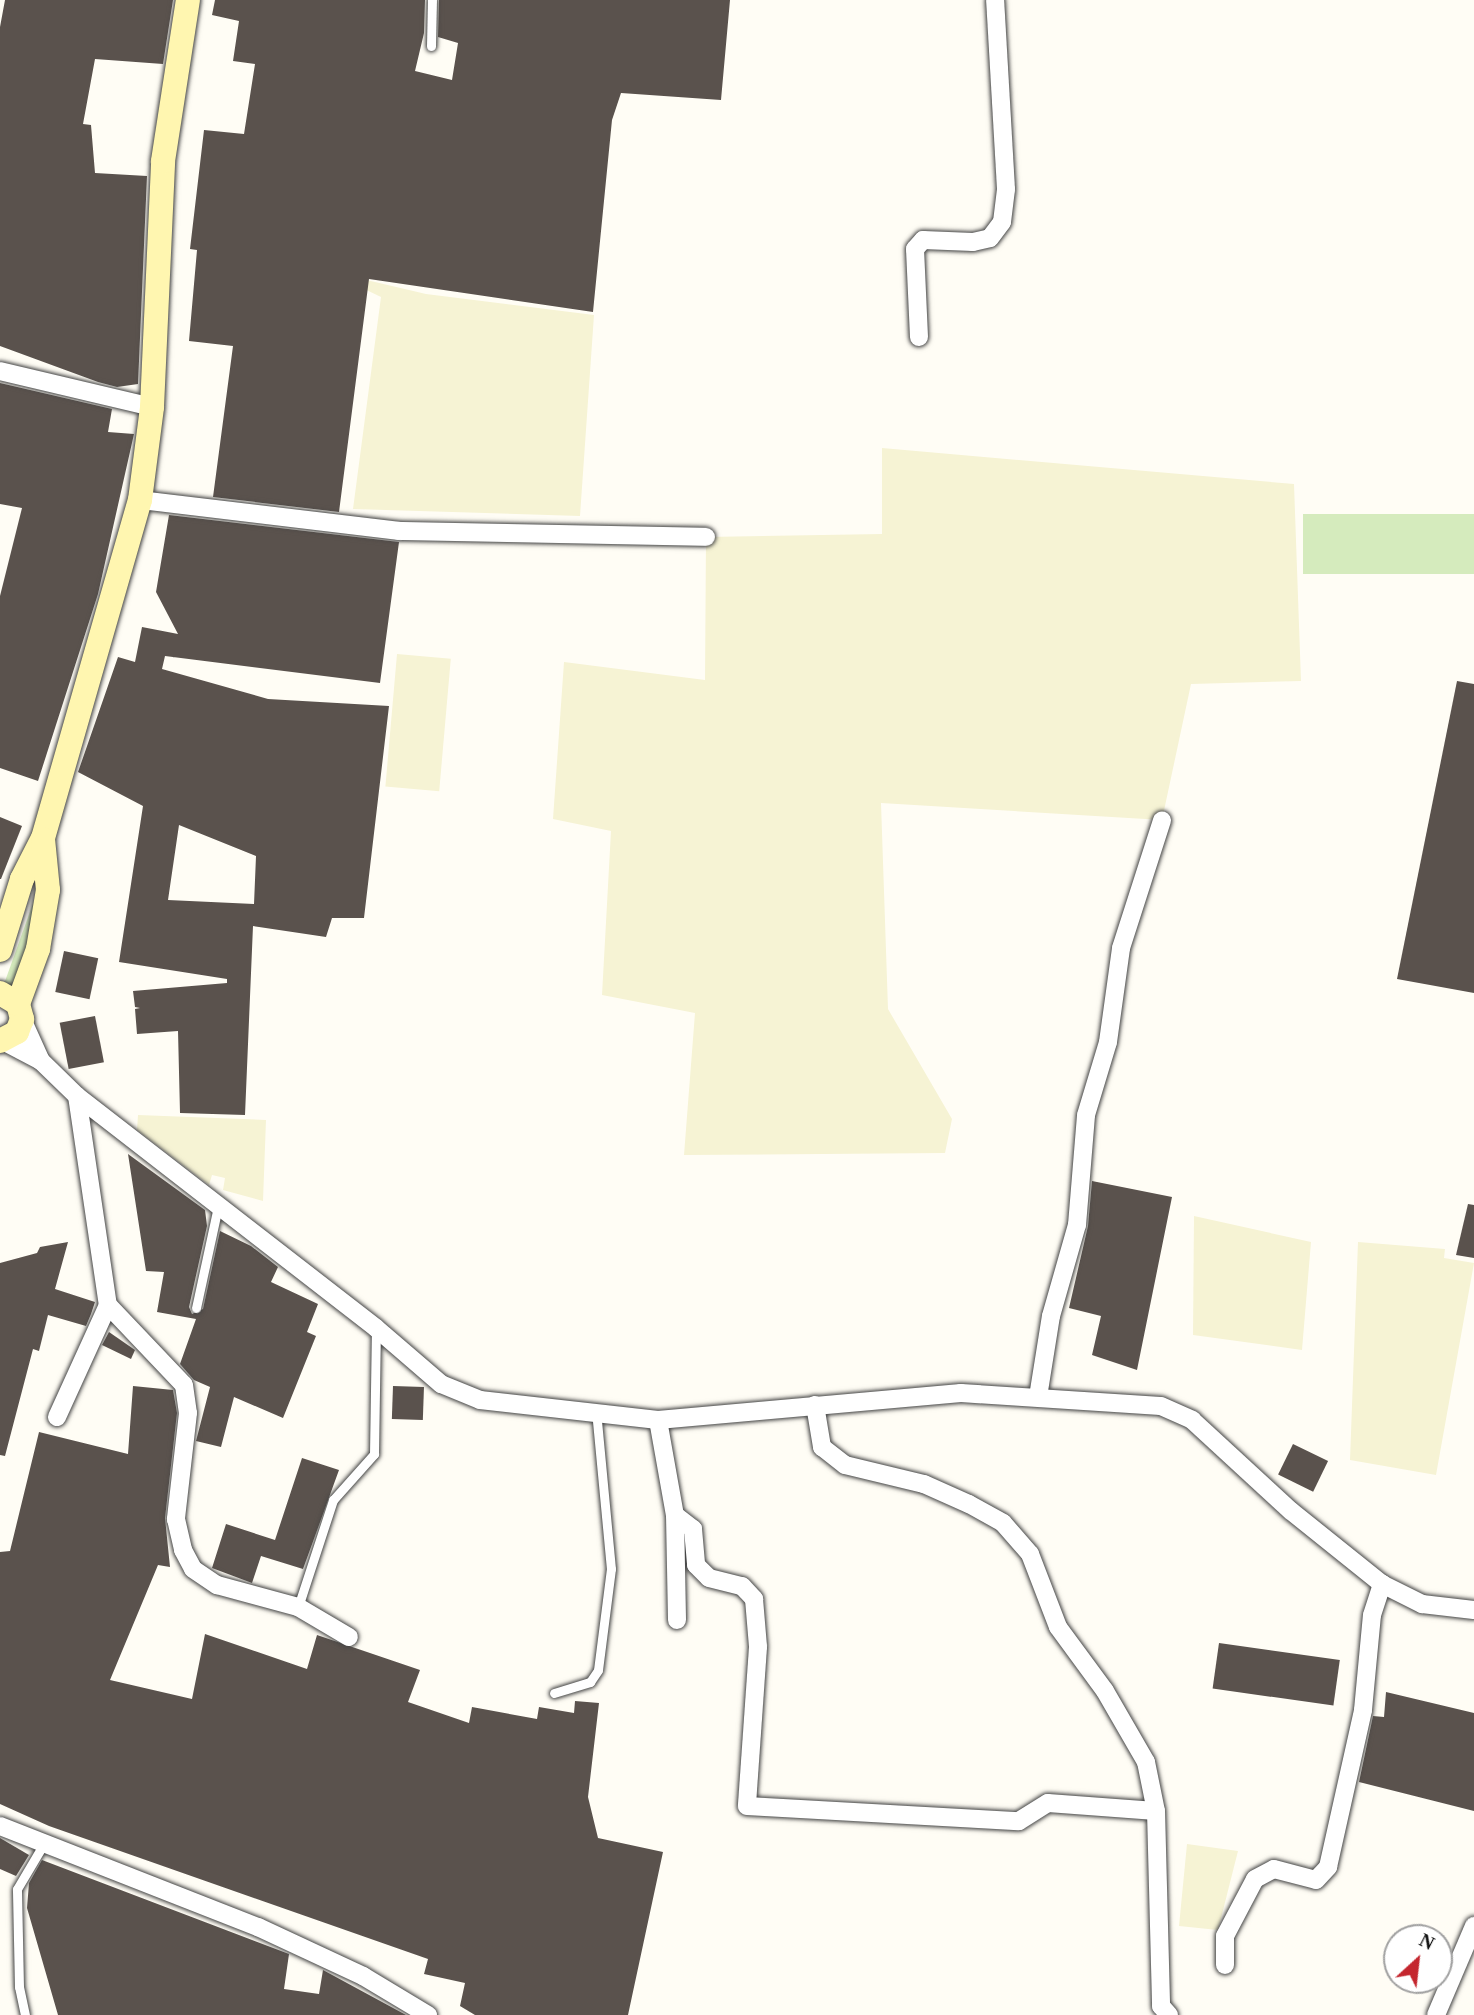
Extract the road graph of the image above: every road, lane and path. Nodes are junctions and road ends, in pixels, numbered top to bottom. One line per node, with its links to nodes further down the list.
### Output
1 (188, 0): 7 (street)
2 (432, 0): 4 (lane)
3 (995, 0): 5 (street)
4 (430, 46)
5 (919, 337)
6 (0, 371): 7 (street)
7 (152, 407): 8 (street)
8 (140, 500): 9 (street); 11 (street)
9 (706, 537)
10 (1162, 820): 21 (street)
11 (43, 838): 12 (street); 13 (street)
12 (0, 950)
13 (13, 1005): 14 (street); 15 (street)
14 (2, 1041): 15 (street)
15 (41, 1061): 16 (street)
16 (77, 1096): 17 (street); 18 (street)
17 (218, 1205): 19 (lane); 20 (street)
18 (107, 1305): 24 (street); 28 (street)
19 (196, 1308)
20 (376, 1328): 23 (street); 28 (lane)
21 (1038, 1397): 22 (street); 27 (street)
22 (815, 1405): 25 (street); 33 (street)
23 (596, 1410): 25 (street); 32 (lane)
24 (57, 1417)
25 (658, 1420): 26 (street)
26 (675, 1515): 30 (street); 33 (street)
27 (1382, 1584): 29 (street); 37 (street)
28 (298, 1607): 31 (street)
29 (1474, 1610)
30 (677, 1620)
31 (349, 1637)
32 (554, 1693)
33 (1156, 1811): 40 (street)
34 (0, 1826): 35 (street)
35 (43, 1845): 38 (lane); 39 (street)
36 (1474, 1926): 41 (street)
37 (1225, 1965)
38 (25, 2015)
39 (428, 2015)
40 (1169, 2015)
41 (1436, 2015)

